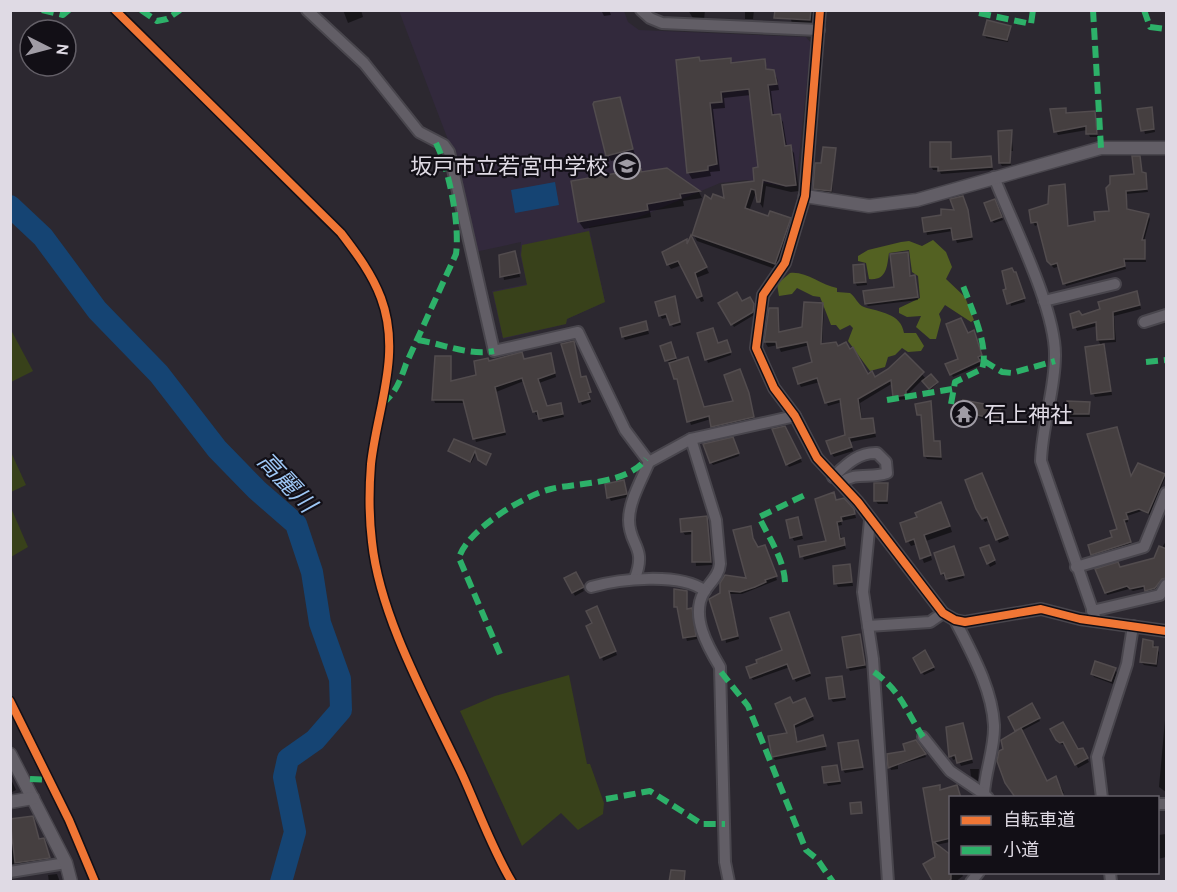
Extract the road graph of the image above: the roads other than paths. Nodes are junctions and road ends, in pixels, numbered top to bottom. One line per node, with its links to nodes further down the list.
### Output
1 (307, 10): 14 (street)
2 (641, 10): 4 (street)
3 (820, 10): 4 (street)
4 (819, 30): 7 (street)
5 (1167, 148): 6 (street)
6 (994, 177): 7 (street); 9 (street)
7 (805, 196): 12 (street)
8 (1115, 284): 9 (street)
9 (1044, 301): 17 (street)
10 (1167, 315): 11 (street)
11 (1144, 322)
12 (795, 416): 13 (street); 16 (street)
13 (691, 439): 14 (street); 21 (street)
14 (649, 462): 18 (street)
15 (1167, 494): 17 (street)
16 (870, 519): 22 (street); 25 (street)
17 (1076, 567): 23 (street)
18 (635, 578): 20 (street); 21 (street)
19 (1167, 585): 23 (street)
20 (591, 587)
21 (705, 591): 38 (street)
22 (943, 613): 24 (street); 25 (street)
23 (1094, 616): 24 (street); 26 (street)
24 (955, 620): 30 (street)
25 (868, 626): 39 (street)
26 (1133, 626): 27 (street); 31 (street)
27 (1167, 631)
28 (923, 737): 30 (street)
29 (10, 754): 32 (street)
30 (986, 796)
31 (1102, 796)
32 (33, 798): 33 (street); 34 (street)
33 (10, 802)
34 (66, 863): 36 (street); 37 (street)
35 (10, 872): 36 (street)
36 (23, 876)
37 (71, 882)
38 (729, 882)
39 (888, 882)

